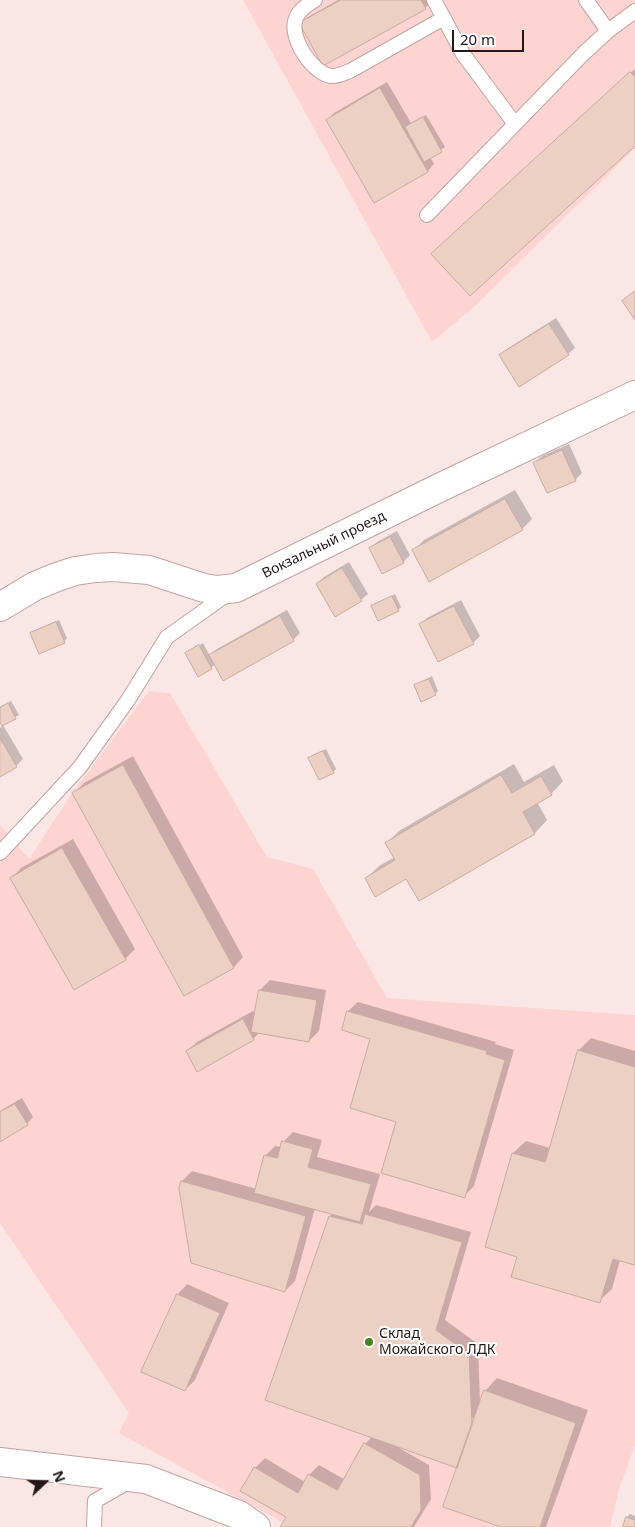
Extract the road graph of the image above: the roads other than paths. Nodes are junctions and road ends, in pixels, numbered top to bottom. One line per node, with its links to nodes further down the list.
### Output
1 (315, 0): 5 (lane)
2 (434, 0): 5 (lane)
3 (586, 0): 6 (lane)
4 (635, 11): 6 (lane)
5 (444, 18): 7 (lane)
6 (608, 31): 7 (lane)
7 (515, 124): 8 (lane)
8 (427, 215)
9 (635, 395): 10 (street, Вокзальный проезд)
10 (236, 588): 11 (street, Вокзальный проезд); 12 (lane)
11 (0, 606)
12 (0, 852)
13 (0, 1462): 14 (street)
14 (135, 1478): 15 (street); 16 (lane)
15 (248, 1521)
16 (94, 1527)

